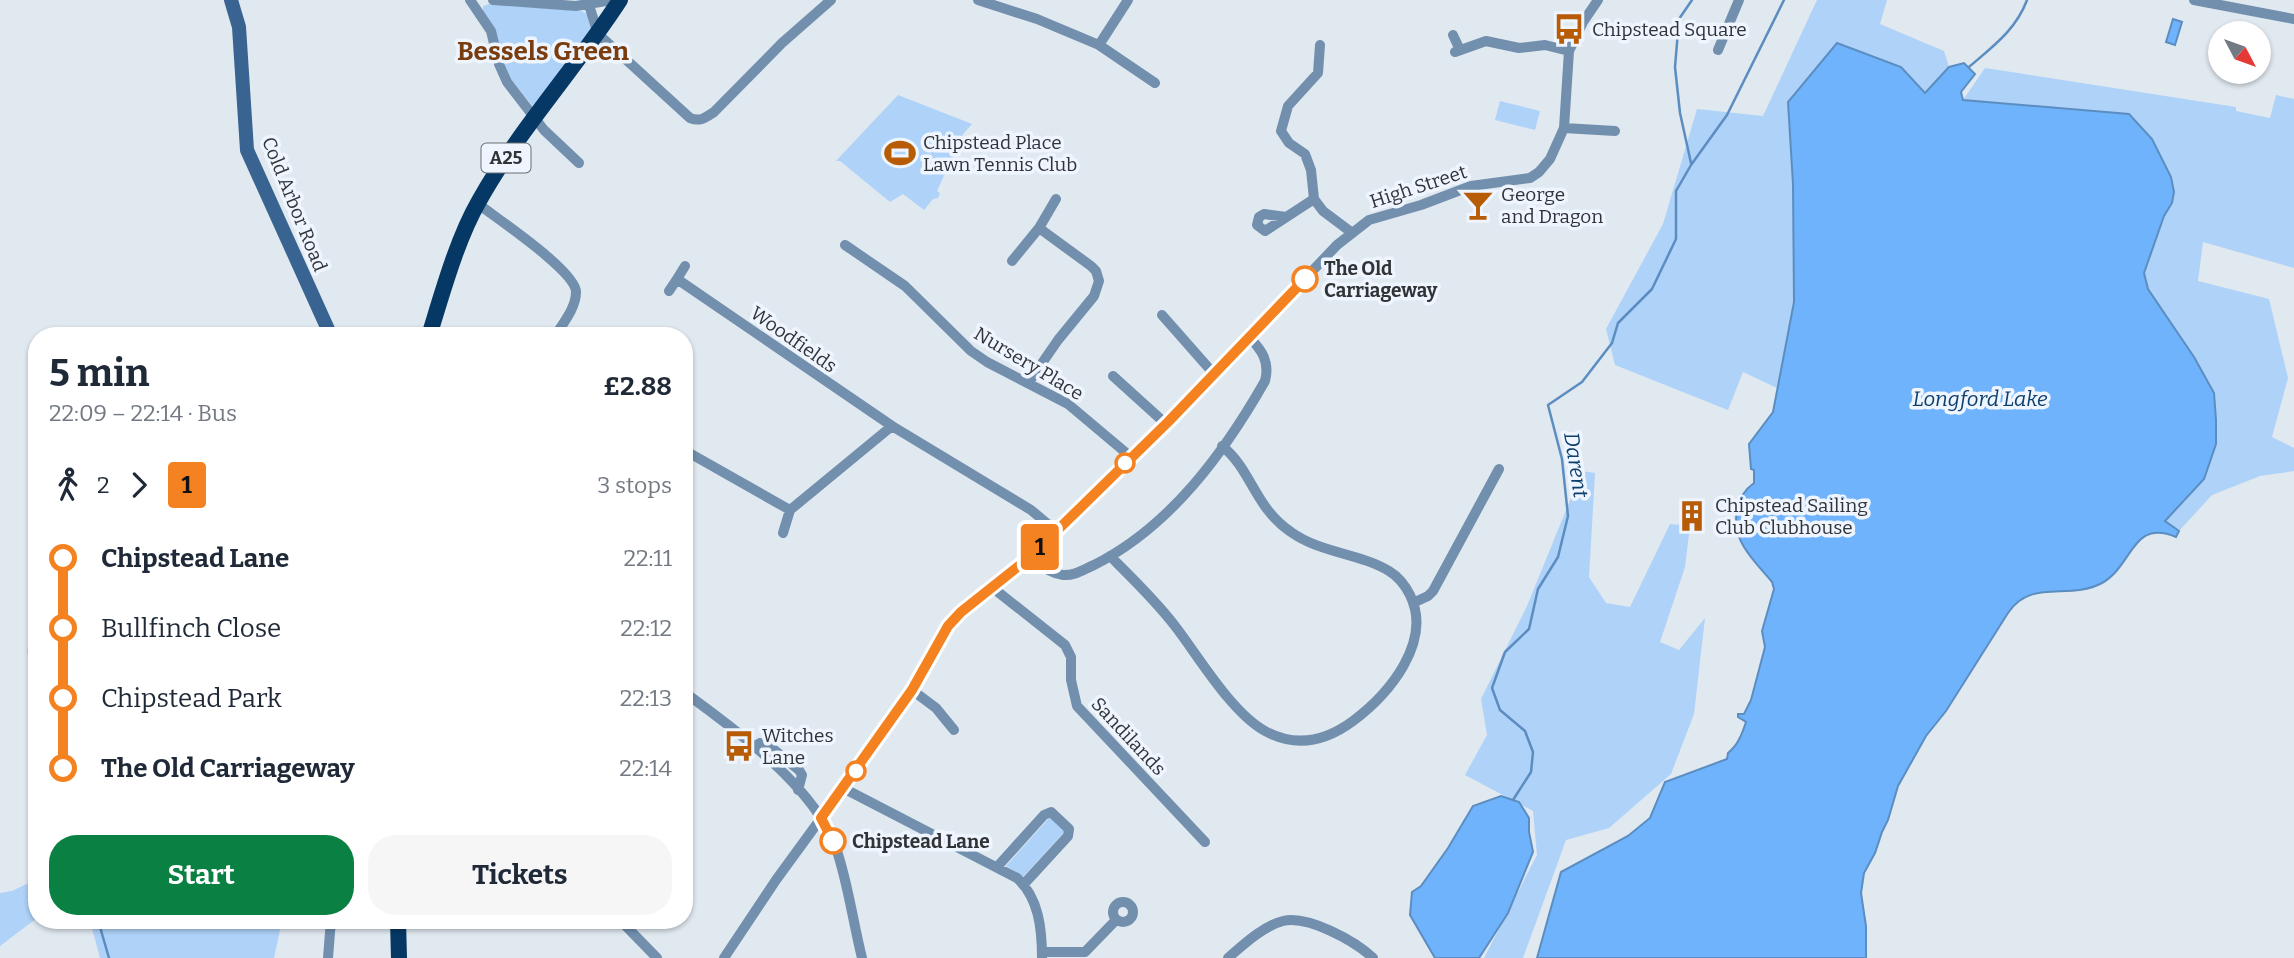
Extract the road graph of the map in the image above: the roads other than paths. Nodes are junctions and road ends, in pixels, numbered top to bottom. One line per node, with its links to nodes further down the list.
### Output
1 (231, 0): 37 (main road, Cold Arbor Road)
2 (470, 0): 21 (street)
3 (494, 0): 12 (street)
4 (612, 0): 12 (street)
5 (620, 0): 14 (highway, A25)
6 (831, 0): 14 (street)
7 (978, 0): 16 (street)
8 (1128, 0): 16 (street)
9 (1598, 0): 19 (street, High Street)
10 (1739, 0): 18 (street)
11 (2194, 0): 13 (street)
12 (589, 5): 14 (street)
13 (2294, 19)
14 (598, 34): 21 (highway, A25)
15 (1453, 35): 19 (street)
16 (1099, 45): 20 (street)
17 (1320, 45): 26 (street)
18 (1718, 50)
19 (1569, 51): 22 (street, High Street)
20 (1155, 83)
21 (535, 119): 24 (street); 27 (highway, A25)
22 (1564, 128): 23 (street); 30 (street, High Street)
23 (1615, 131)
24 (579, 163)
25 (1056, 199): 29 (street)
26 (1314, 199): 28 (street); 30 (street)
27 (477, 203): 38 (highway, A25); 39 (street)
28 (1286, 216)
29 (1039, 228): 32 (street); 43 (street)
30 (1351, 232): 40 (street, High Street)
31 (845, 245): 43 (street, Nursery Place)
32 (1012, 261)
33 (685, 266): 34 (street)
34 (677, 279): 35 (street); 45 (street, Woodfields)
35 (669, 291)
36 (1162, 315): 41 (street)
37 (327, 327)
38 (432, 327)
39 (561, 327)
40 (1249, 337): 41 (street); 46 (street)
41 (1214, 374): 44 (street)
42 (1113, 376): 44 (street)
43 (1029, 382): 48 (street, Nursery Place)
44 (1166, 424): 48 (street)
45 (892, 426): 50 (street); 51 (street, Woodfields)
46 (1222, 446): 53 (street); 56 (street)
47 (693, 455): 50 (street)
48 (1131, 457): 51 (street)
49 (1499, 468): 56 (street)
50 (790, 510): 52 (street)
51 (1056, 531): 54 (street)
52 (783, 533)
53 (1110, 556): 54 (street); 56 (street)
54 (1030, 557): 55 (street)
55 (993, 588): 57 (street); 62 (street, Sandilands)
56 (1413, 603)
57 (912, 690): 59 (street); 60 (street)
58 (693, 699): 61 (street)
59 (954, 730)
60 (843, 788): 61 (street); 63 (street)
61 (821, 818): 73 (street); 74 (street)
62 (1205, 842)
63 (997, 867): 64 (street); 64 (street)
64 (1024, 884): 69 (street)
65 (1116, 920): 69 (street)
66 (330, 929): 70 (street)
67 (398, 929): 71 (highway)
68 (629, 929): 72 (street)
69 (1042, 955)
70 (328, 958)
71 (399, 958)
72 (657, 958)
73 (724, 958)
74 (862, 958)
75 (1228, 958): 76 (street)
76 (1373, 958)

